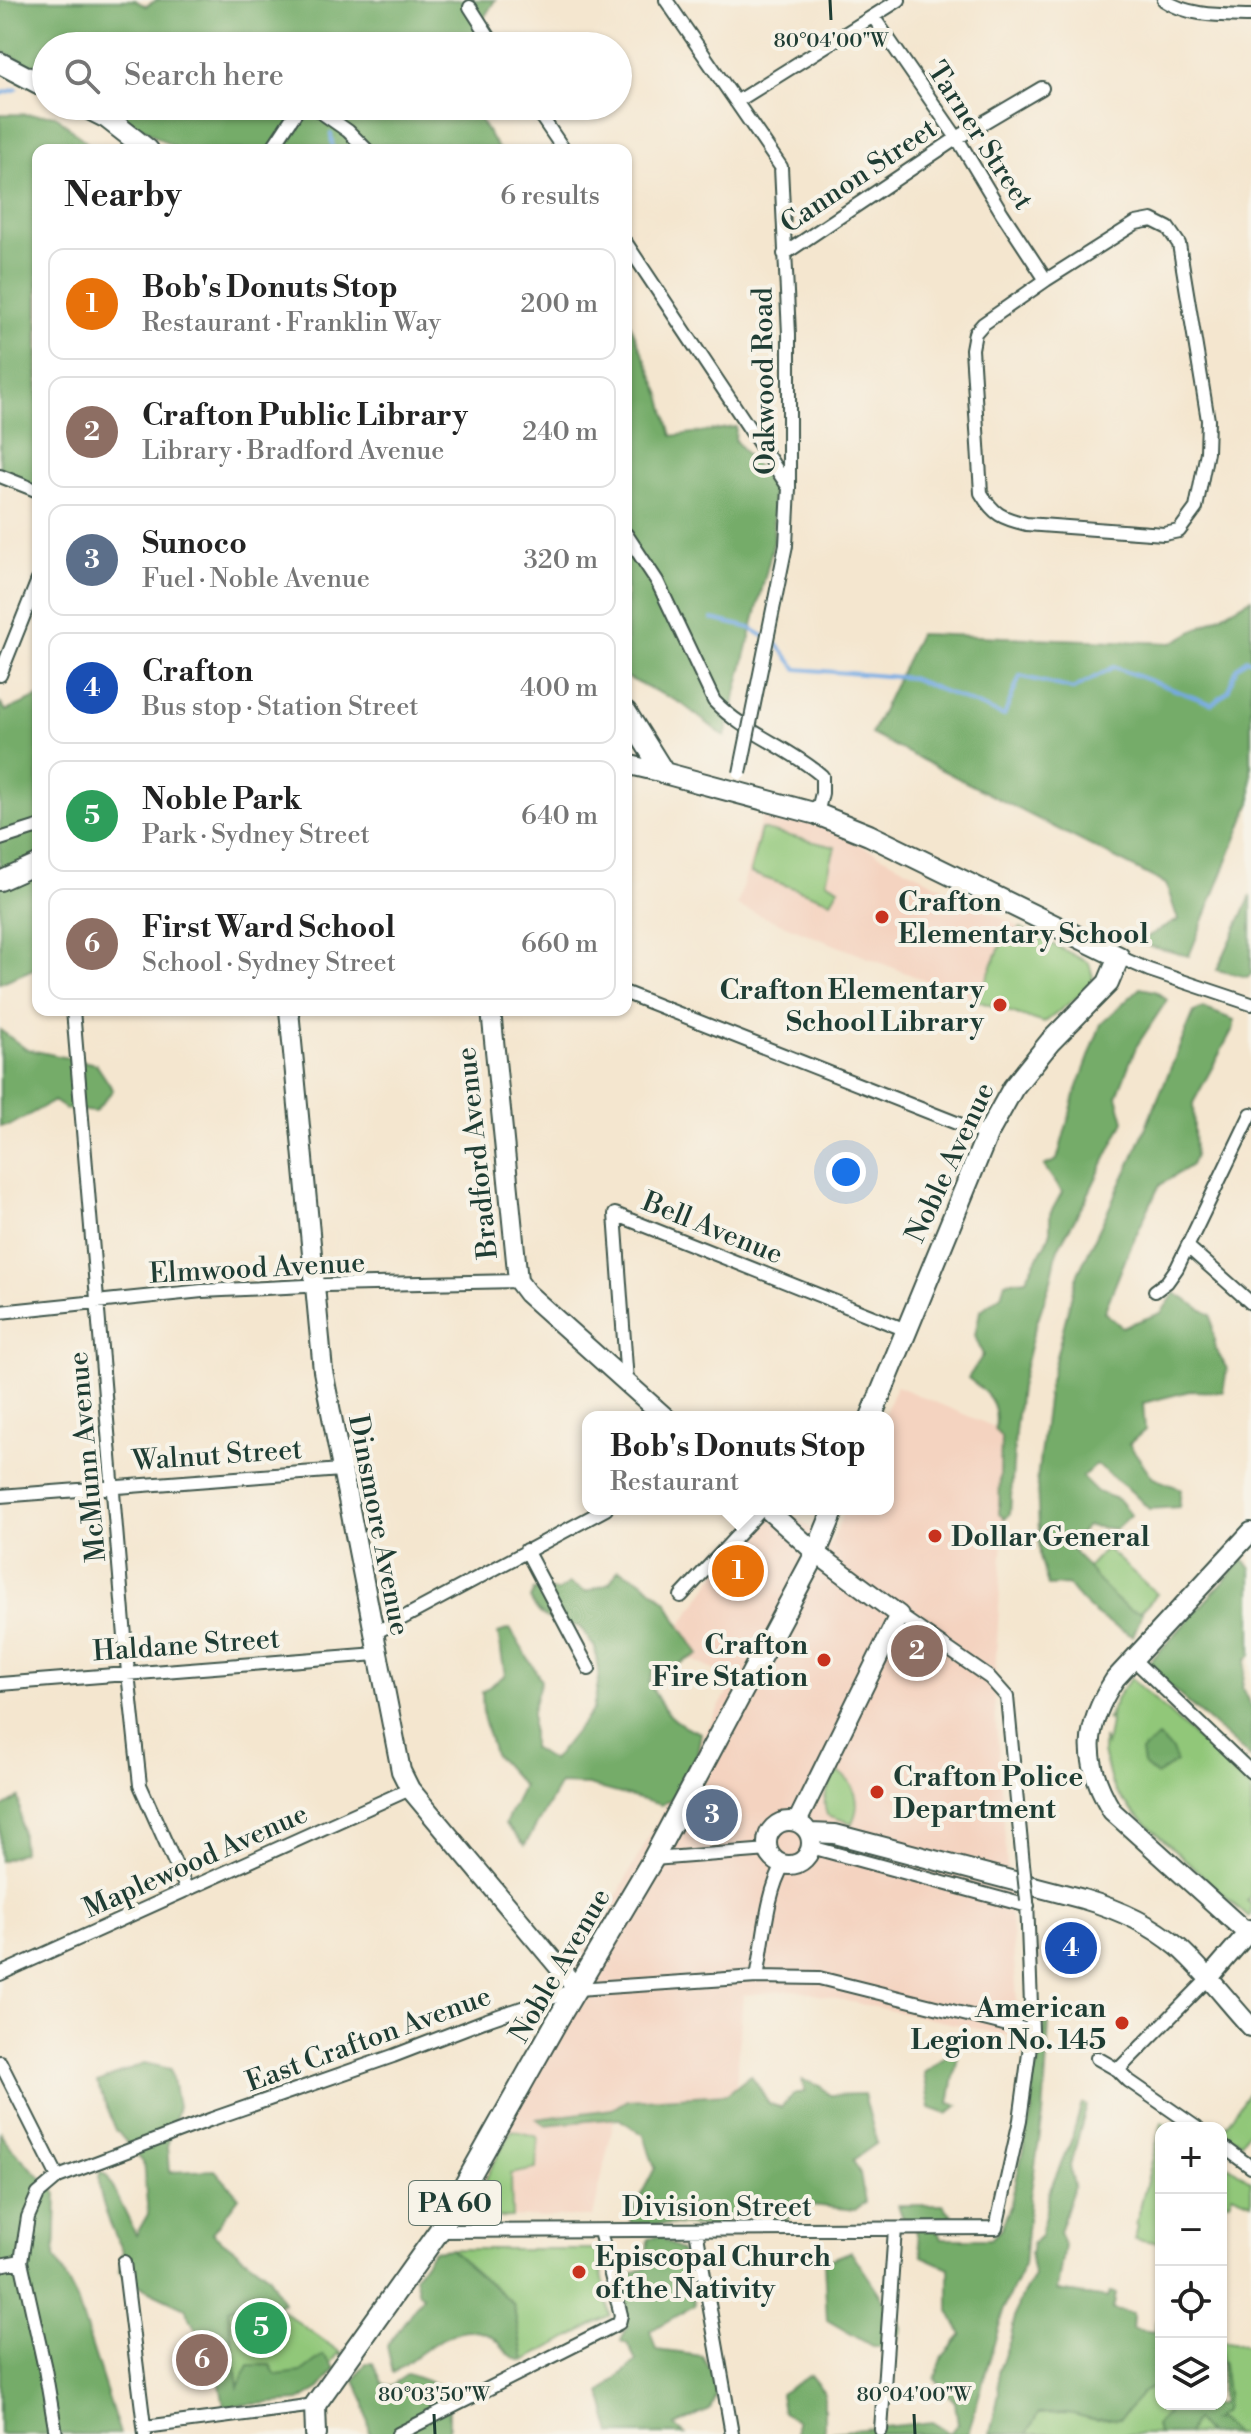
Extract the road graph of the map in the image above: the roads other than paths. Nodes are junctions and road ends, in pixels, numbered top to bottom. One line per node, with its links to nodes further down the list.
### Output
1 (666, 0): 11 (street, Oakwood Road)
2 (899, 0): 6 (street)
3 (1164, 0): 5 (street)
4 (470, 7): 7 (street)
5 (1251, 16)
6 (874, 18): 11 (street); 16 (street, Tarner Street)
7 (486, 32)
8 (0, 63): 9 (main road)
9 (32, 80)
10 (1042, 88): 16 (street, Cannon Street)
11 (736, 102): 22 (street, Oakwood Road)
12 (110, 120): 17 (main road)
13 (291, 120): 18 (street)
14 (332, 120): 19 (street)
15 (544, 120): 20 (street)
16 (957, 138): 22 (street, Cannon Street); 23 (street, Tarner Street)
17 (140, 144)
18 (275, 144)
19 (361, 144)
20 (560, 144)
21 (632, 252): 25 (street)
22 (784, 254): 25 (street, Oakwood Road)
23 (1046, 280): 23 (street)
24 (0, 476): 26 (street)
25 (789, 488): 33 (street, Oakwood Road, bridge)
26 (32, 489)
27 (632, 543): 34 (street)
28 (32, 605): 29 (street)
29 (0, 675)
30 (632, 722): 32 (main road)
31 (632, 765): 32 (main road)
32 (664, 773): 33 (main road)
33 (737, 782): 34 (main road)
34 (817, 814): 39 (main road)
35 (32, 829): 36 (street)
36 (0, 839)
37 (32, 867): 38 (main road)
38 (0, 881)
39 (1119, 957): 41 (street); 46 (main road, Noble Avenue)
40 (632, 995): 46 (street)
41 (1251, 1004)
42 (73, 1016): 51 (street, McMunn Avenue)
43 (290, 1016): 49 (main road, Dinsmore Avenue)
44 (492, 1016): 48 (main road, Bradford Avenue)
45 (1251, 1114): 47 (street)
46 (987, 1135): 54 (main road, Noble Avenue)
47 (1188, 1247): 50 (street); 52 (street)
48 (518, 1281): 49 (street, Elmwood Avenue); 55 (main road, Bradford Avenue)
49 (315, 1285): 51 (street, Elmwood Avenue); 58 (main road, Dinsmore Avenue)
50 (1155, 1291)
51 (96, 1302): 53 (street, Elmwood Avenue); 59 (street, McMunn Avenue)
52 (1251, 1303)
53 (0, 1312)
54 (906, 1330): 55 (street, Bell Avenue); 57 (main road, Noble Avenue)
55 (627, 1382): 56 (main road, Bradford Avenue)
56 (658, 1411)
57 (873, 1411)
58 (341, 1470): 59 (street, Walnut Street); 70 (main road, Dinsmore Avenue)
59 (114, 1486): 60 (street, Walnut Street); 74 (street, McMunn Avenue)
60 (0, 1496)
61 (594, 1515): 66 (street)
62 (758, 1515): 68 (street)
63 (771, 1515): 67 (main road)
64 (832, 1515): 67 (main road, Noble Avenue)
65 (1247, 1542): 72 (main road)
66 (526, 1550): 70 (street); 73 (street)
67 (816, 1553): 69 (main road); 80 (main road, Noble Avenue)
68 (681, 1596)
69 (899, 1615): 78 (main road); 83 (street, bridge)
70 (373, 1634): 71 (main road, Dinsmore Avenue)
71 (377, 1654): 74 (street, Haldane Street); 77 (main road, Dinsmore Avenue)
72 (1133, 1659): 76 (street); 84 (main road)
73 (589, 1669)
74 (128, 1673): 75 (street, Haldane Street); 82 (street, McMunn Avenue)
75 (0, 1684)
76 (1251, 1772)
77 (410, 1789): 82 (street, Maplewood Avenue); 88 (main road, Dinsmore Avenue)
78 (806, 1834): 79 (main road); 81 (main road); 83 (street); 87 (main road)
79 (769, 1850): 80 (street); 81 (main road)
80 (653, 1859): 88 (main road, Noble Avenue)
81 (784, 1864): 86 (street)
82 (187, 1890): 85 (street, Maplewood Avenue)
83 (1028, 1903): 90 (street)
84 (1250, 1932): 87 (main road)
85 (0, 1974)
86 (757, 1977): 88 (street, East Crafton Avenue); 90 (street, East Crafton Avenue)
87 (1208, 1979): 89 (main road); 93 (street)
88 (577, 1989): 97 (street, East Crafton Avenue); 100 (main road, Noble Avenue / PA 60)
89 (1251, 2027)
90 (1032, 2031): 98 (street, Division Street)
91 (1097, 2058): 93 (street)
92 (0, 2062): 97 (street)
93 (1118, 2070): 94 (street)
94 (1188, 2122)
95 (1227, 2149): 96 (street)
96 (1251, 2167)
97 (58, 2177): 102 (street)
98 (895, 2229): 99 (street, Division Street); 107 (street)
99 (696, 2230): 101 (street, Division Street); 111 (street)
100 (439, 2231): 101 (street, Division Street); 105 (main road, Noble Avenue / PA 60)
101 (600, 2231): 110 (street)
102 (21, 2261): 104 (street); 108 (street)
103 (124, 2262): 106 (street)
104 (0, 2265)
105 (315, 2405): 106 (street); 109 (main road)
106 (145, 2430)
107 (881, 2430)
108 (56, 2434)
109 (316, 2434)
110 (398, 2434)
111 (732, 2434)

